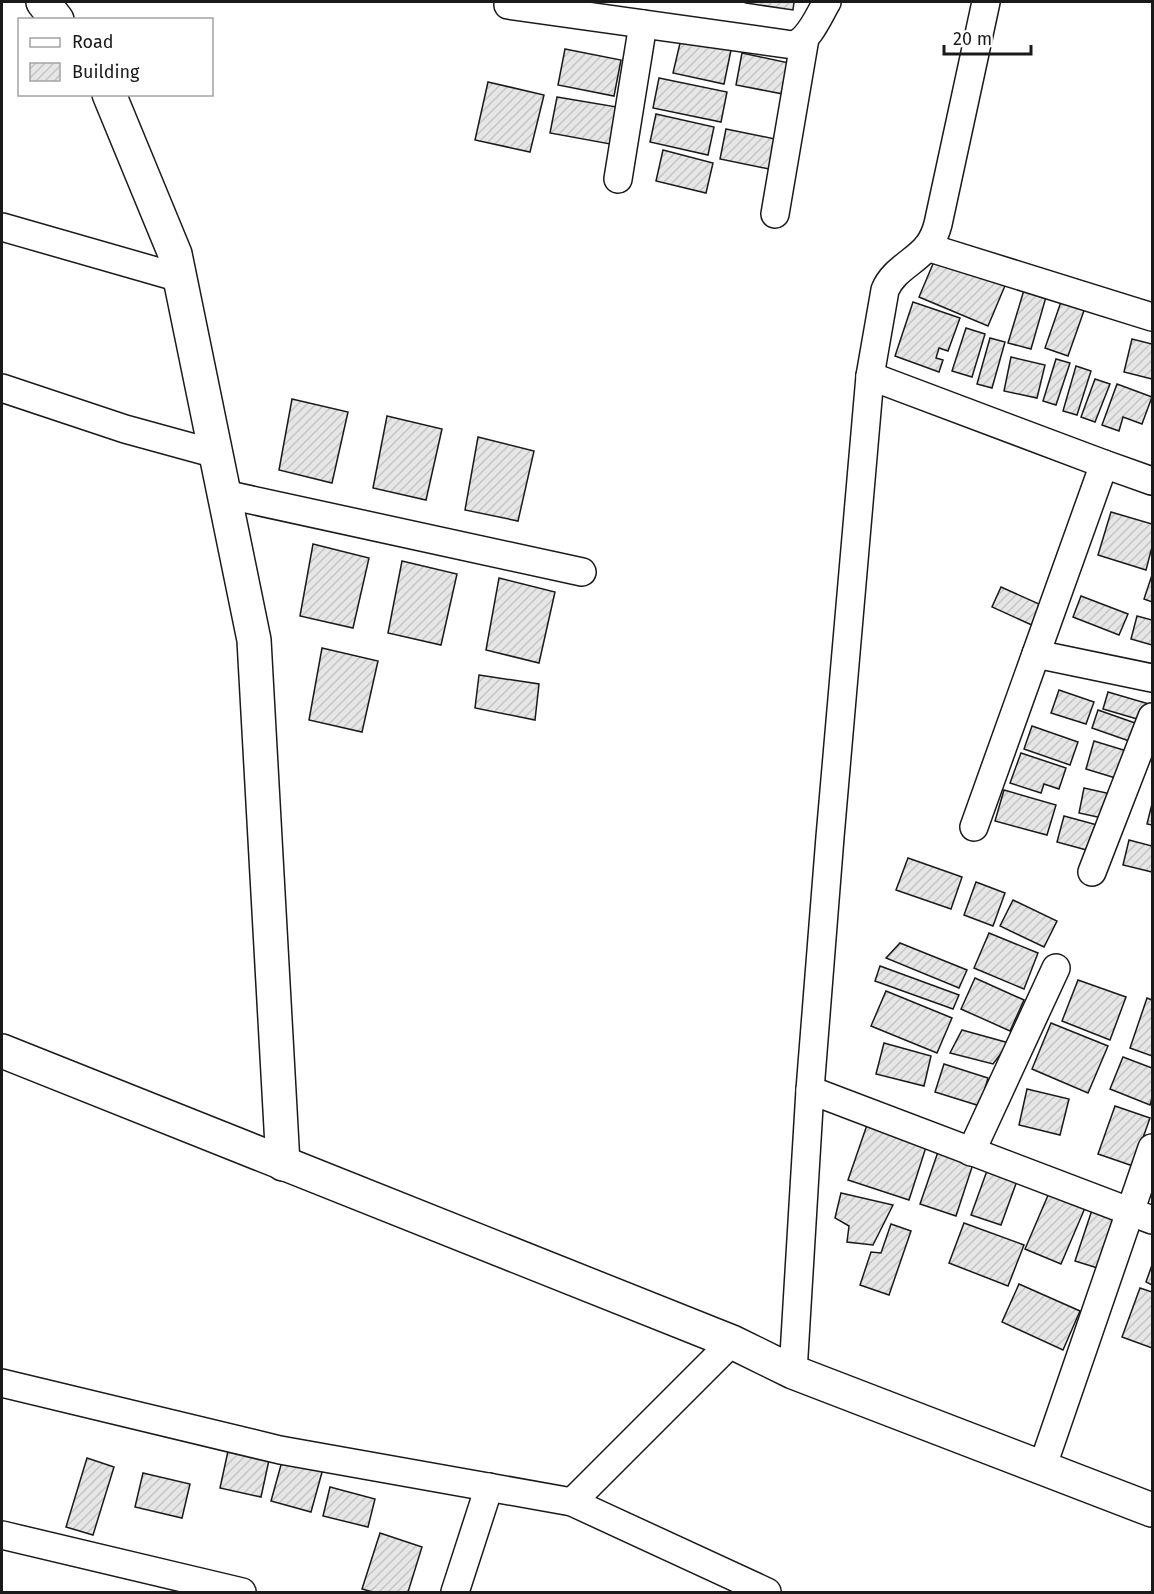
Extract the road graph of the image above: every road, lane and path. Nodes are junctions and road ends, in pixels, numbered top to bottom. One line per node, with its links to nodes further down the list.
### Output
1 (43, 2): 5 (main road)
2 (827, 2): 7 (street)
3 (986, 2): 12 (street)
4 (508, 5): 6 (street)
5 (55, 18)
6 (644, 24): 7 (street); 9 (street)
7 (805, 38): 10 (street)
8 (110, 96): 13 (main road)
9 (618, 178)
10 (775, 214)
11 (2, 227): 13 (street)
12 (927, 247): 14 (street); 15 (street)
13 (180, 278): 17 (main road)
14 (1152, 317)
15 (870, 376): 18 (street); 29 (street)
16 (2, 388): 17 (street)
17 (216, 454): 20 (main road)
18 (1104, 464): 19 (street); 22 (street)
19 (1152, 481)
20 (224, 494): 21 (street); 32 (main road)
21 (582, 572)
22 (1036, 654): 23 (street); 25 (street)
23 (1152, 678)
24 (1152, 717): 26 (street)
25 (974, 827)
26 (1092, 872)
27 (1056, 968): 31 (street)
28 (2, 1052): 32 (main road)
29 (810, 1090): 31 (street); 35 (street)
30 (1152, 1148): 33 (street)
31 (971, 1152): 33 (street)
32 (283, 1164): 34 (main road)
33 (1142, 1216): 37 (street)
34 (732, 1342): 35 (main road); 39 (street)
35 (793, 1372): 37 (main road)
36 (2, 1383): 38 (street)
37 (1042, 1468): 40 (main road)
38 (489, 1487): 39 (street); 43 (street)
39 (572, 1502): 44 (street)
40 (1152, 1510)
41 (2, 1535): 42 (street)
42 (242, 1593)
43 (455, 1593)
44 (767, 1593)

